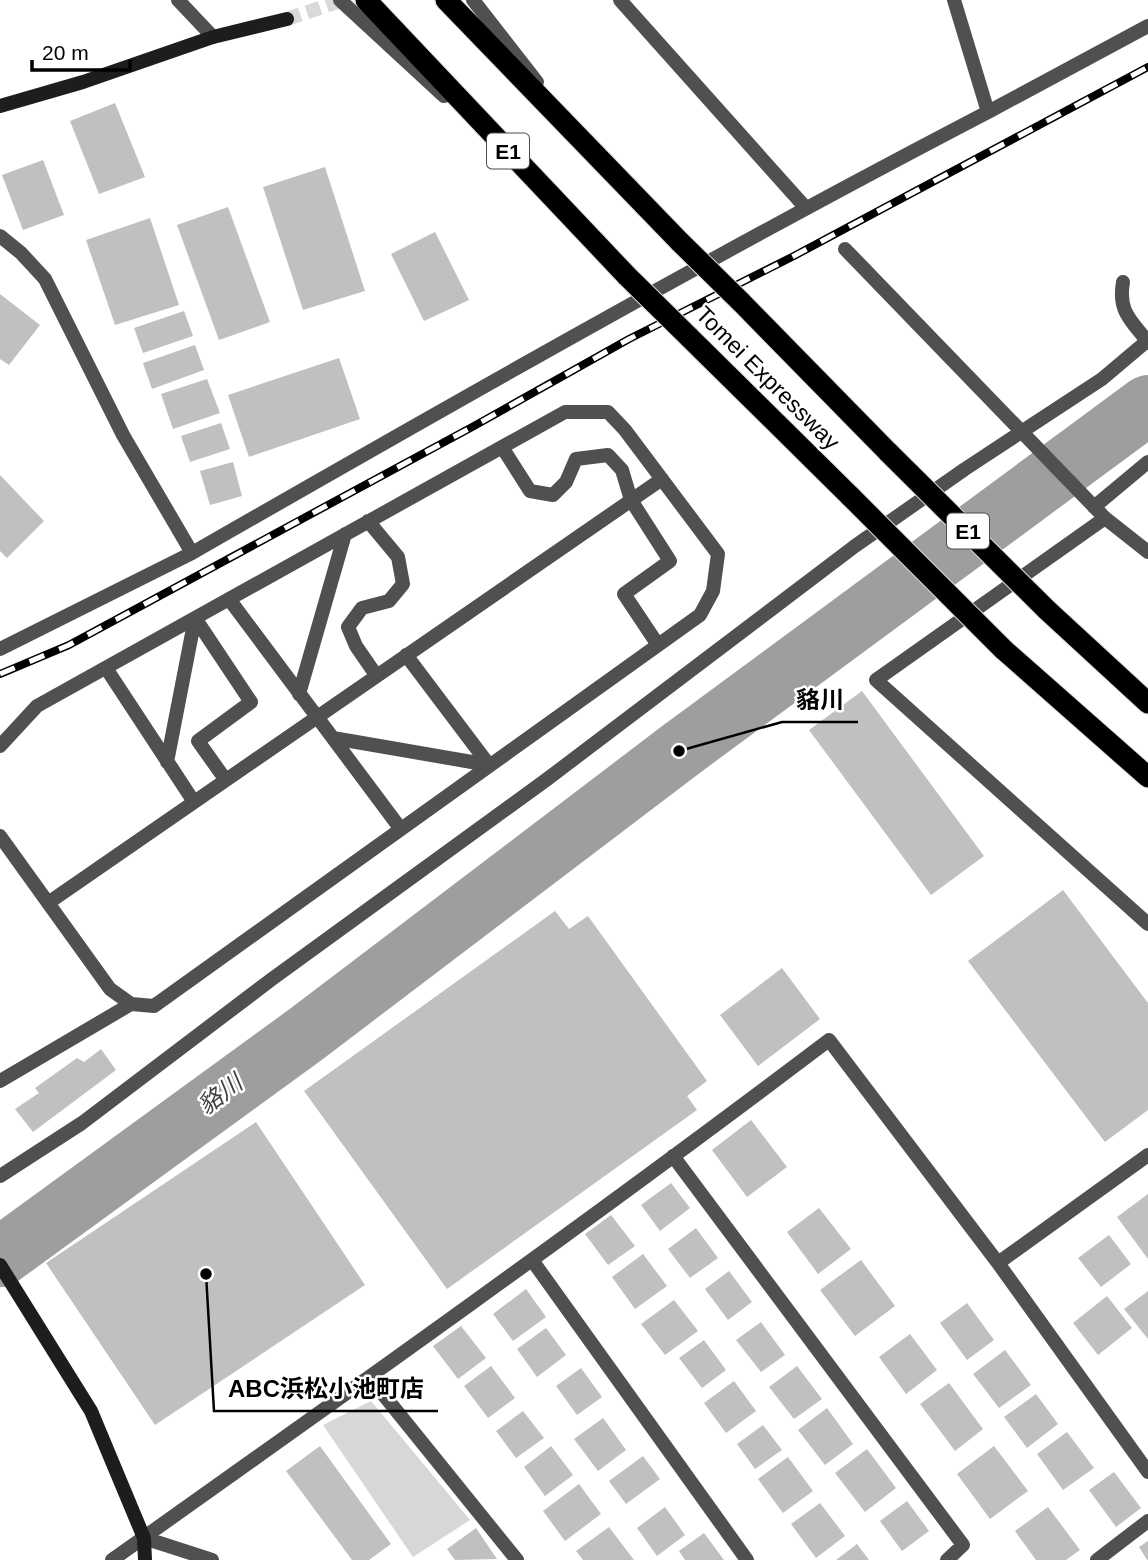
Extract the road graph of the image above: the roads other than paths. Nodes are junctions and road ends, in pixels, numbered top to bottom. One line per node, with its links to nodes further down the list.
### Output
1 (178, 0): 10 (street)
2 (340, 0): 14 (street)
3 (366, 0): 14 (highway, Tomei Expressway / E1)
4 (446, 0): 13 (highway, Tomei Expressway / E1)
5 (473, 0): 13 (street)
6 (620, 0): 15 (street)
7 (954, 0): 12 (street)
8 (287, 19): 10 (main road)
9 (1148, 26): 12 (street)
10 (213, 37): 11 (main road)
11 (0, 106)
12 (988, 112): 15 (street)
13 (582, 139): 39 (highway, Tomei Expressway / E1, bridge)
14 (538, 182): 45 (highway, Tomei Expressway / E1, bridge)
15 (805, 207): 30 (street)
16 (0, 236): 30 (street)
17 (845, 249): 20 (street)
18 (1123, 282): 19 (street)
19 (1147, 342): 20 (street)
20 (1022, 433): 25 (street); 56 (street)
21 (502, 447): 23 (street); 24 (street); 27 (street)
22 (1148, 462): 25 (street)
23 (662, 479): 24 (street); 33 (street)
24 (631, 499): 33 (street); 35 (street)
25 (1093, 506): 26 (street)
26 (1105, 518): 29 (street); 51 (street)
27 (368, 521): 28 (street); 37 (street)
28 (345, 534): 31 (street); 38 (street)
29 (1148, 552)
30 (192, 553): 34 (street)
31 (229, 599): 32 (street); 38 (street)
32 (195, 618): 36 (street); 43 (street); 46 (street)
33 (658, 645): 44 (street)
34 (0, 649)
35 (406, 655): 37 (street); 44 (street)
36 (106, 668): 42 (street); 43 (street)
37 (376, 675): 40 (street)
38 (299, 694): 40 (street)
39 (1148, 703)
40 (317, 717): 41 (street); 46 (street)
41 (333, 738): 44 (street); 48 (street)
42 (0, 746)
43 (167, 762): 47 (street)
44 (489, 765): 48 (street)
45 (1148, 777)
46 (225, 779): 47 (street)
47 (194, 802): 50 (street)
48 (400, 828): 52 (street)
49 (0, 836): 50 (street)
50 (48, 903): 52 (street)
51 (1148, 924)
52 (131, 1004): 53 (street)
53 (0, 1081)
54 (1148, 1155): 58 (street)
55 (673, 1156): 57 (street); 58 (street); 69 (street)
56 (0, 1176)
57 (531, 1260): 60 (street); 68 (street)
58 (998, 1263): 61 (street)
59 (0, 1265): 63 (main road)
60 (370, 1378): 63 (street); 67 (street)
61 (1148, 1472)
62 (1148, 1521): 70 (street)
63 (144, 1538): 64 (street); 65 (main road); 66 (street)
64 (112, 1560)
65 (145, 1560)
66 (212, 1560)
67 (517, 1560)
68 (747, 1560)
69 (947, 1560)
70 (1097, 1560)

